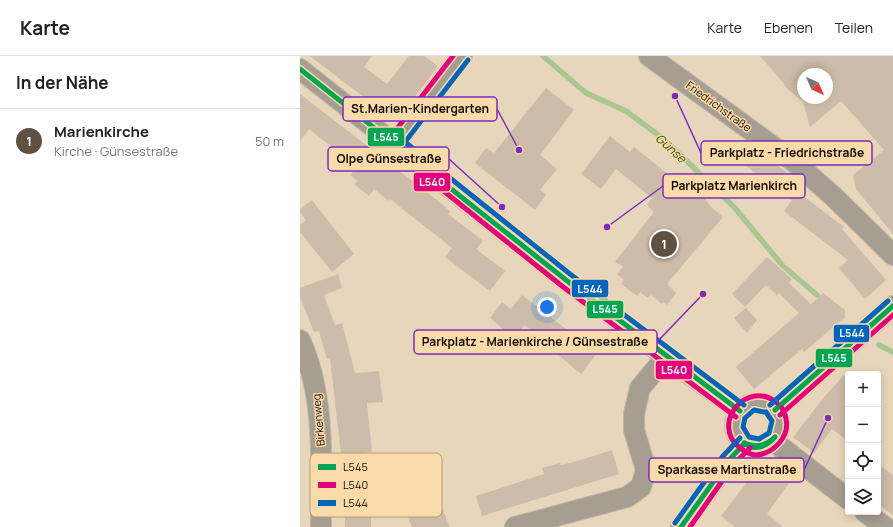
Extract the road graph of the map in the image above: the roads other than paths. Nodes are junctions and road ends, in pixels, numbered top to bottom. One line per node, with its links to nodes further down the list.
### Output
1 (462, 56): 4 (street)
2 (649, 56): 5 (street, Friedrichstraße)
3 (300, 70): 4 (street)
4 (395, 143): 8 (street)
5 (893, 255)
6 (893, 306): 9 (street)
7 (300, 340): 13 (street, Birkenweg)
8 (666, 357): 10 (street); 18 (street)
9 (775, 410): 10 (street); 11 (street)
10 (740, 411): 12 (street)
11 (773, 441): 12 (street); 14 (street)
12 (745, 443): 19 (street)
13 (320, 453)
14 (845, 497)
15 (869, 515): 20 (street)
16 (320, 517): 17 (street, Birkenweg)
17 (320, 527)
18 (515, 527)
19 (681, 527)
20 (885, 527)

